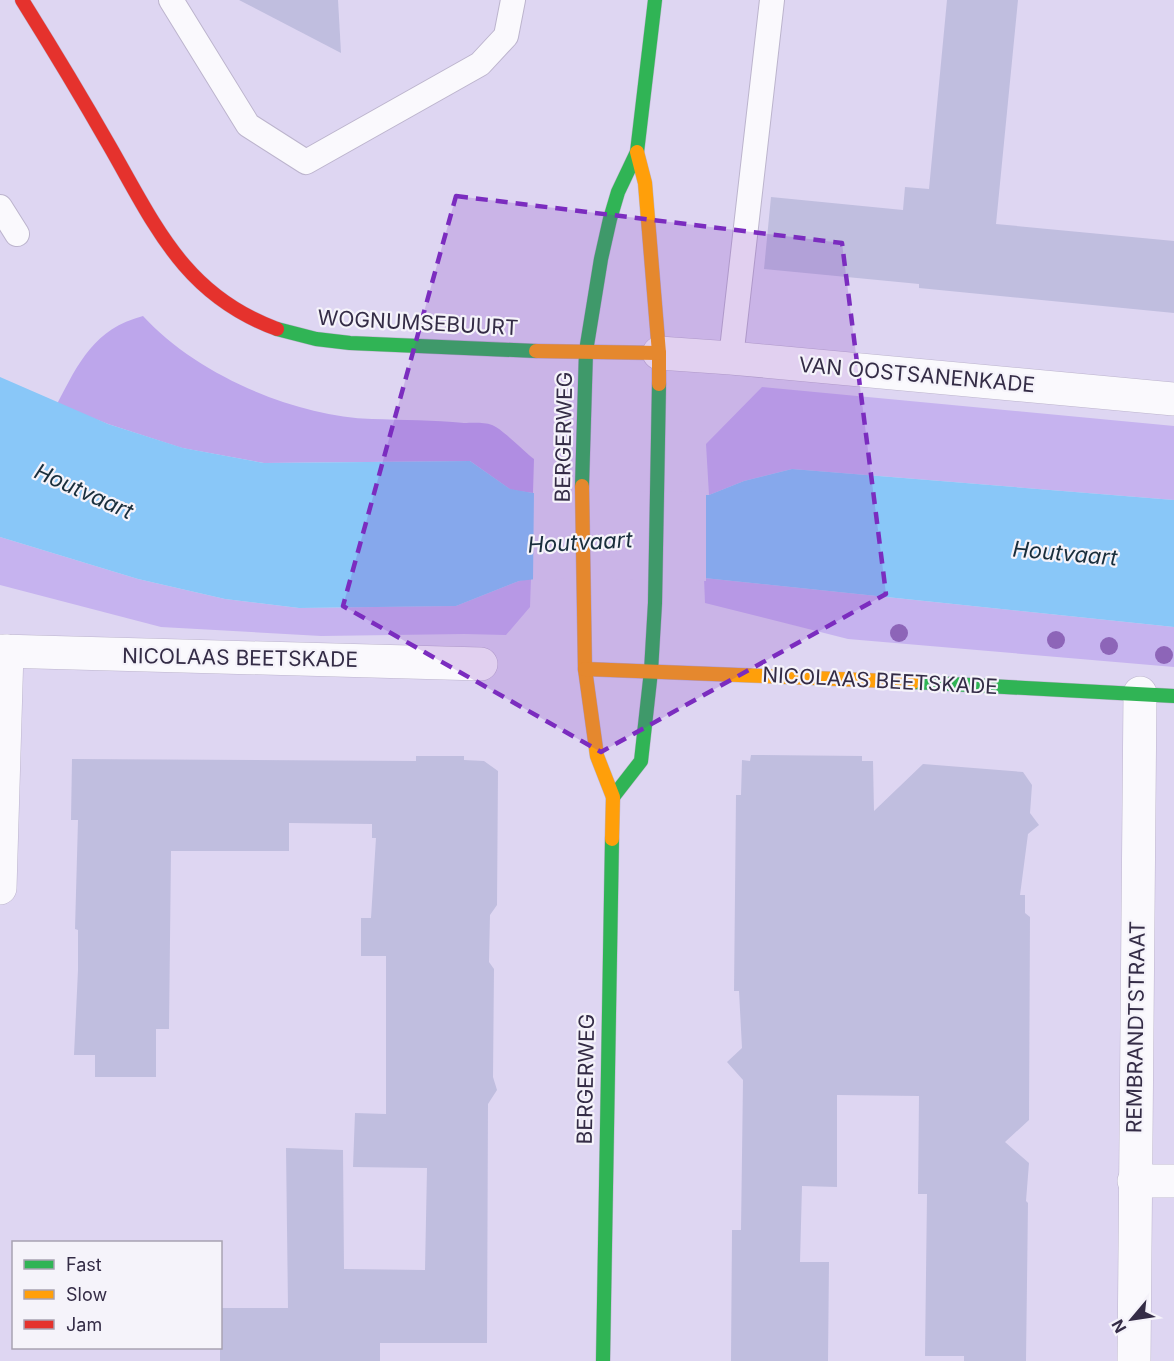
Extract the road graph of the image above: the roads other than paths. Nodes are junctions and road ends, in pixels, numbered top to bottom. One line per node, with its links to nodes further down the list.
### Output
1 (22, 0): 9 (main road, WOGNUMSEBUURT)
2 (171, 0): 3 (lane)
3 (513, 0)
4 (656, 0): 6 (main road, BERGERWEG)
5 (772, 0): 11 (lane)
6 (637, 152): 9 (main road, BERGERWEG); 10 (main road, BERGERWEG)
7 (0, 207): 8 (lane)
8 (17, 234)
9 (586, 351): 10 (main road, WOGNUMSEBUURT); 15 (main road, BERGERWEG)
10 (659, 353): 11 (street, VAN OOSTSANENKADE); 16 (main road, BERGERWEG)
11 (731, 358): 12 (street, VAN OOSTSANENKADE)
12 (1174, 399)
13 (2, 650): 14 (street, NICOLAAS BEETSKADE); 20 (street)
14 (481, 664)
15 (585, 669): 16 (main road, NICOLAAS BEETSKADE); 19 (main road, BERGERWEG)
16 (651, 671): 17 (main road, NICOLAAS BEETSKADE); 19 (main road, BERGERWEG)
17 (1140, 693): 18 (main road, NICOLAAS BEETSKADE); 21 (street, REMBRANDTSTRAAT)
18 (1174, 696)
19 (613, 797): 23 (main road, BERGERWEG)
20 (0, 888)
21 (1134, 1181): 22 (street); 24 (street, REMBRANDTSTRAAT)
22 (1174, 1181)
23 (603, 1361)
24 (1134, 1361)

